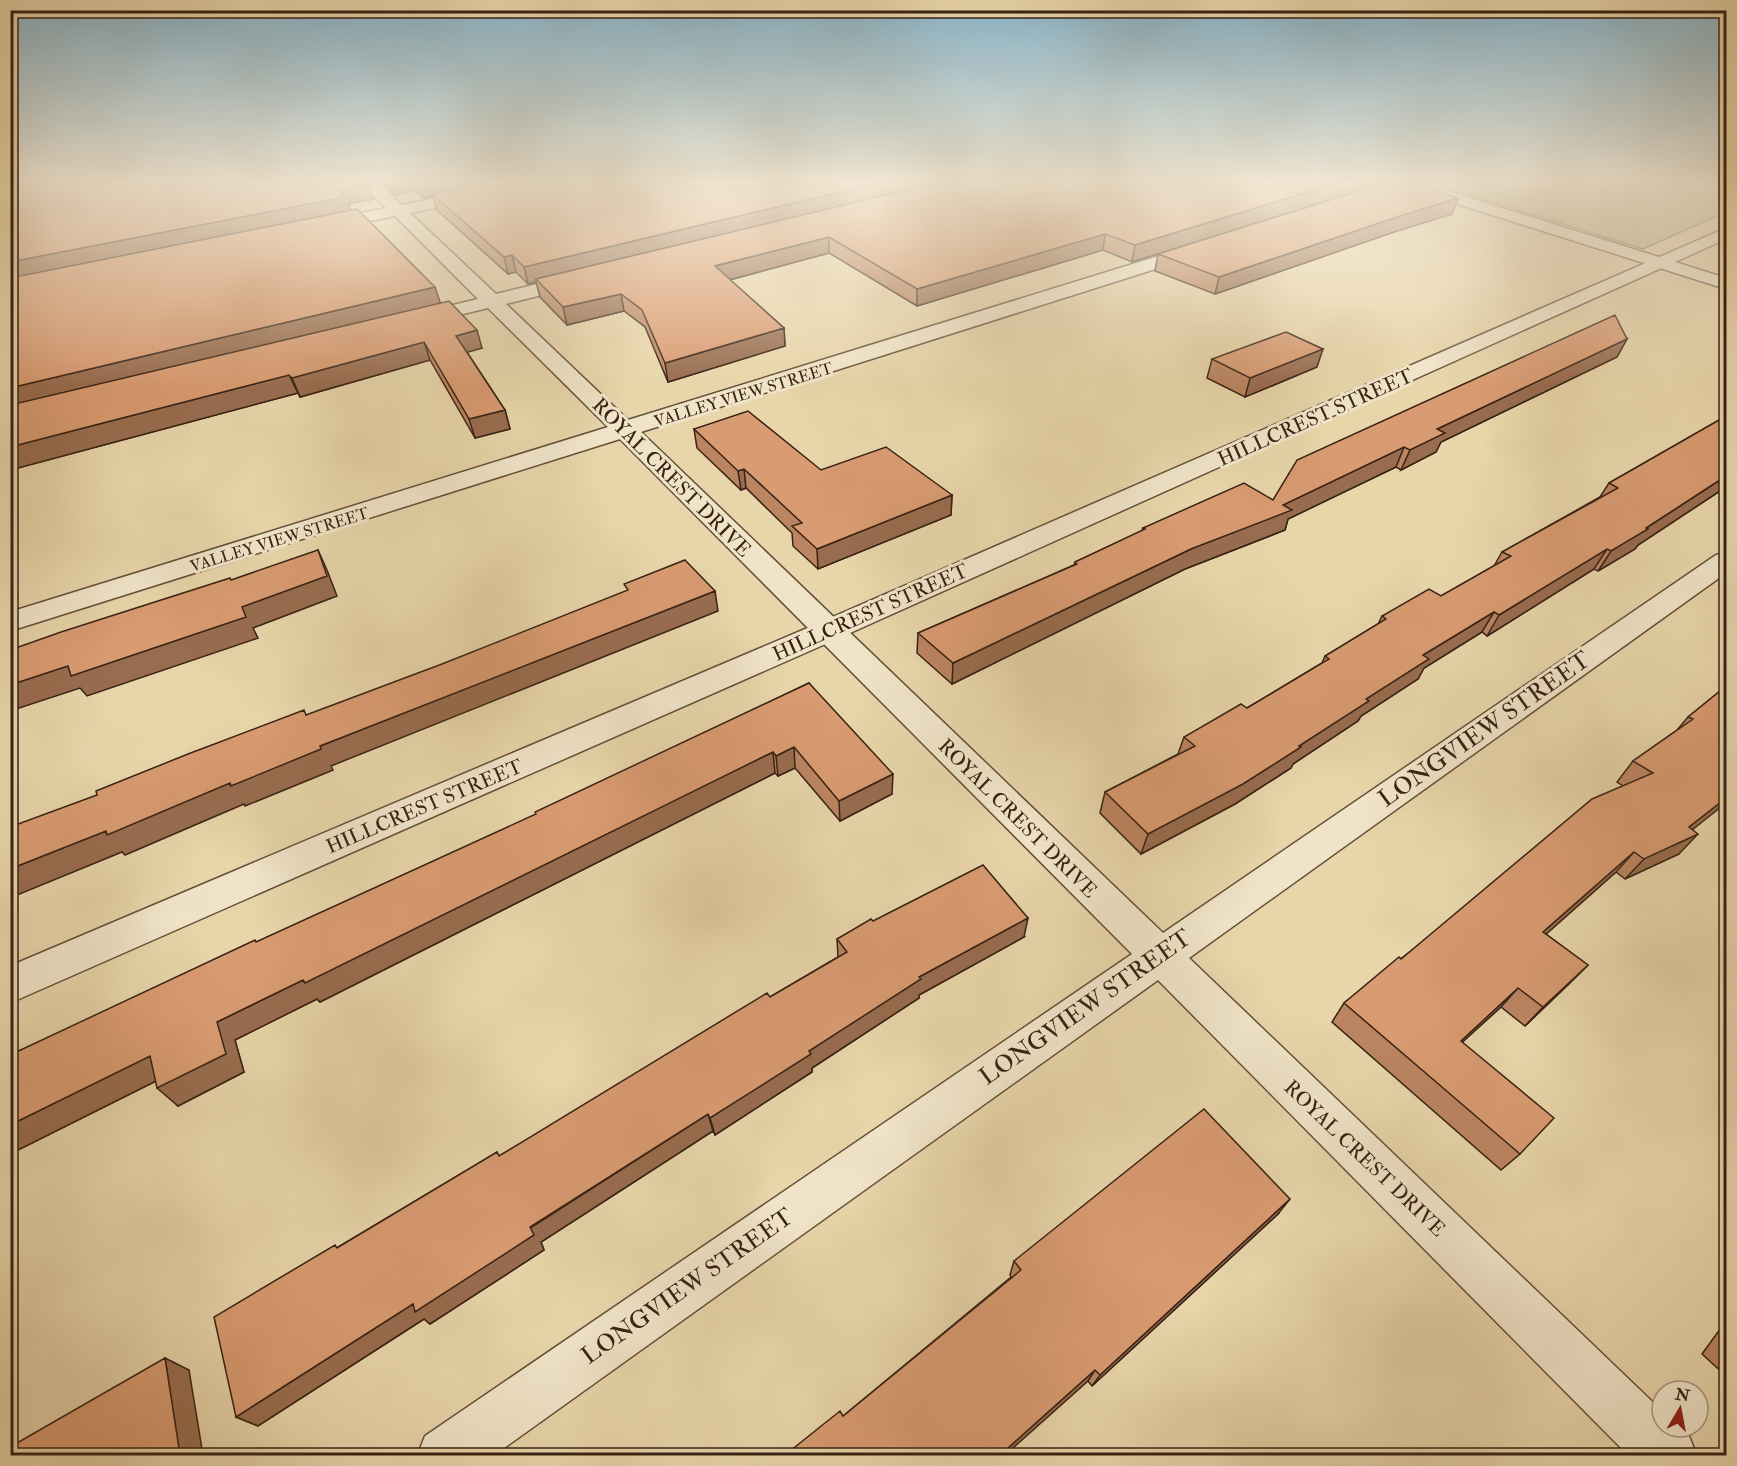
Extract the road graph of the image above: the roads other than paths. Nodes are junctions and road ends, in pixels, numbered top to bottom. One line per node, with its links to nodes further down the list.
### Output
1 (438, 248): 8 (street, ROYAL CREST DRIVE)
2 (1203, 248): 10 (street, VALLEY VIEW STREET)
3 (1611, 248): 5 (street)
4 (1694, 248): 5 (street, HILLCREST STREET)
5 (1661, 264): 7 (street); 13 (street, HILLCREST STREET)
6 (606, 273): 8 (street)
7 (1726, 284)
8 (492, 301): 9 (street); 10 (street, ROYAL CREST DRIVE)
9 (400, 323)
10 (626, 431): 12 (street, VALLEY VIEW STREET); 13 (street, ROYAL CREST DRIVE)
11 (1726, 561): 14 (street, LONGVIEW STREET)
12 (10, 622)
13 (828, 631): 14 (street, ROYAL CREST DRIVE); 15 (street, HILLCREST STREET)
14 (1158, 956): 16 (street, LONGVIEW STREET); 17 (street, ROYAL CREST DRIVE)
15 (10, 986)
16 (445, 1455)
17 (1669, 1455)

